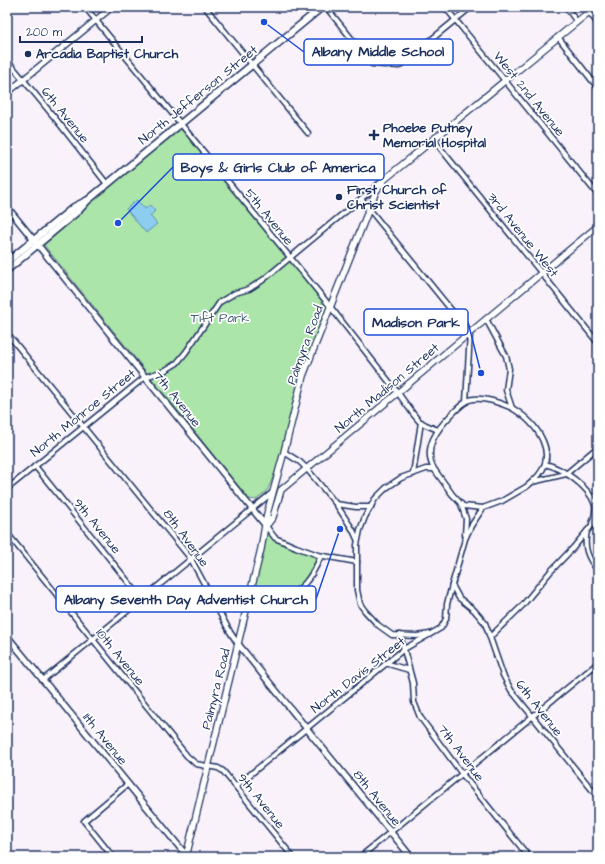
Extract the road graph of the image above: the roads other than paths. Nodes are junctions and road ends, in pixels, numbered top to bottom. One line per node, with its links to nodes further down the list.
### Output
1 (85, 7): 12 (street, 5th Avenue)
2 (112, 7): 12 (street)
3 (205, 7): 17 (street)
4 (322, 7): 17 (main road, North Jefferson Street)
5 (326, 7): 11 (street)
6 (445, 7): 11 (street, West 2nd Avenue)
7 (471, 7): 11 (street)
8 (566, 7): 13 (street)
9 (595, 7): 10 (main road, North Monroe Street)
10 (589, 12): 13 (main road, North Monroe Street); 14 (street)
11 (456, 20): 19 (street, West 2nd Avenue)
12 (96, 21): 18 (street); 22 (street, 5th Avenue)
13 (577, 22): 15 (main road, North Monroe Street)
14 (598, 24)
15 (558, 37): 19 (main road, North Monroe Street); 20 (street)
16 (7, 60): 18 (street, 6th Avenue)
17 (253, 64): 22 (main road, North Jefferson Street); 23 (street)
18 (24, 80): 21 (street); 26 (street, 6th Avenue)
19 (505, 80): 24 (main road, North Monroe Street); 27 (street, West 2nd Avenue)
20 (598, 88)
21 (7, 93)
22 (181, 124): 26 (main road, North Jefferson Street); 33 (street, 5th Avenue)
23 (308, 133)
24 (433, 140): 25 (main road, North Monroe Street); 36 (street, 3rd Avenue West)
25 (385, 179): 28 (street, North Monroe Street); 30 (main road, Palmyra Road)
26 (107, 184): 32 (main road, North Jefferson Street)
27 (598, 195)
28 (361, 199): 30 (street); 33 (street, North Monroe Street)
29 (7, 207): 32 (street, 7th Avenue)
30 (370, 210): 37 (main road, Palmyra Road); 40 (street)
31 (598, 226): 36 (main road, North Madison Street)
32 (36, 242): 34 (main road, North Jefferson Street); 35 (main road, North Jefferson Street); 44 (street, 7th Avenue)
33 (289, 258): 37 (street, 5th Avenue); 44 (street, North Monroe Street)
34 (7, 262)
35 (7, 270)
36 (541, 274): 38 (main road, North Madison Street); 41 (street, 3rd Avenue West)
37 (330, 308): 45 (street, 5th Avenue); 52 (main road, Palmyra Road)
38 (486, 320): 40 (main road, North Madison Street); 47 (street)
39 (7, 333): 49 (street, 8th Avenue)
40 (470, 333): 45 (main road, North Madison Street); 46 (street)
41 (591, 335): 42 (street); 43 (street, 3rd Avenue West)
42 (598, 335)
43 (598, 344)
44 (145, 377): 49 (street, North Monroe Street); 69 (street, 7th Avenue)
45 (398, 393): 48 (street, 5th Avenue); 55 (main road, North Madison Street)
46 (466, 402): 47 (street); 50 (street)
47 (512, 408): 53 (street)
48 (421, 422): 50 (street, 5th Avenue); 57 (street)
49 (83, 426): 54 (street, North Monroe Street); 78 (street, 8th Avenue)
50 (438, 430): 56 (street)
51 (598, 447): 58 (street)
52 (284, 452): 55 (street); 62 (main road, Palmyra Road)
53 (545, 464): 58 (street); 59 (street)
54 (35, 466): 60 (street, North Monroe Street); 83 (street, 9th Avenue)
55 (307, 469): 61 (main road, North Madison Street); 64 (street)
56 (434, 469): 57 (street); 65 (street)
57 (413, 474): 67 (street)
58 (566, 474): 59 (street); 63 (street)
59 (532, 482): 68 (street)
60 (7, 489)
61 (281, 490): 72 (main road, Palmyra Road)
62 (273, 492): 69 (street); 72 (main road, Palmyra Road)
63 (593, 500): 66 (street); 71 (street)
64 (336, 504): 67 (street); 76 (street)
65 (461, 504): 68 (street); 75 (street)
66 (598, 506)
67 (371, 507): 76 (street)
68 (483, 508): 75 (street, North Davis Street)
69 (252, 509): 72 (street, 7th Avenue); 78 (street)
70 (598, 518): 71 (street)
71 (592, 524): 73 (street)
72 (266, 526): 77 (street, 7th Avenue); 82 (main road, Palmyra Road)
73 (588, 529): 80 (street); 87 (street)
74 (7, 533): 88 (street, 10th Avenue)
75 (465, 538): 81 (street, North Davis Street)
76 (358, 540): 79 (street)
77 (321, 556): 79 (street, 7th Avenue); 82 (street)
78 (191, 559): 83 (street); 89 (street, 8th Avenue)
79 (357, 562): 85 (street)
80 (598, 571)
81 (452, 585): 84 (street, North Davis Street); 87 (street, 6th Avenue)
82 (250, 590): 89 (main road, Palmyra Road)
83 (142, 599): 88 (street)
84 (434, 633): 85 (street); 90 (street, North Davis Street)
85 (400, 635): 90 (street, 7th Avenue)
86 (7, 636): 94 (street, 11th Avenue)
87 (490, 637): 95 (street, 6th Avenue)
88 (93, 639): 94 (street); 97 (street, 10th Avenue)
89 (238, 644): 96 (street, 8th Avenue); 97 (main road, Palmyra Road)
90 (404, 649): 92 (street, North Davis Street); 93 (street, 7th Avenue)
91 (598, 663): 95 (street)
92 (386, 664): 93 (street); 96 (street, North Davis Street)
93 (410, 670): 98 (street, 7th Avenue)
94 (43, 680): 99 (street, 11th Avenue)
95 (533, 717): 98 (street); 101 (street, 6th Avenue)
96 (306, 728): 100 (street, North Davis Street); 102 (street, 8th Avenue)
97 (208, 766): 100 (street, 9th Avenue); 103 (main road, Palmyra Road)
98 (462, 774): 102 (street); 108 (street, 7th Avenue)
99 (128, 784): 103 (street, 11th Avenue); 104 (street)
100 (236, 786): 105 (street, 9th Avenue)
101 (598, 797)
102 (390, 832): 106 (street); 107 (street, 8th Avenue)
103 (186, 856)
104 (113, 857)
105 (293, 857)
106 (360, 857)
107 (411, 857)
108 (529, 857)

